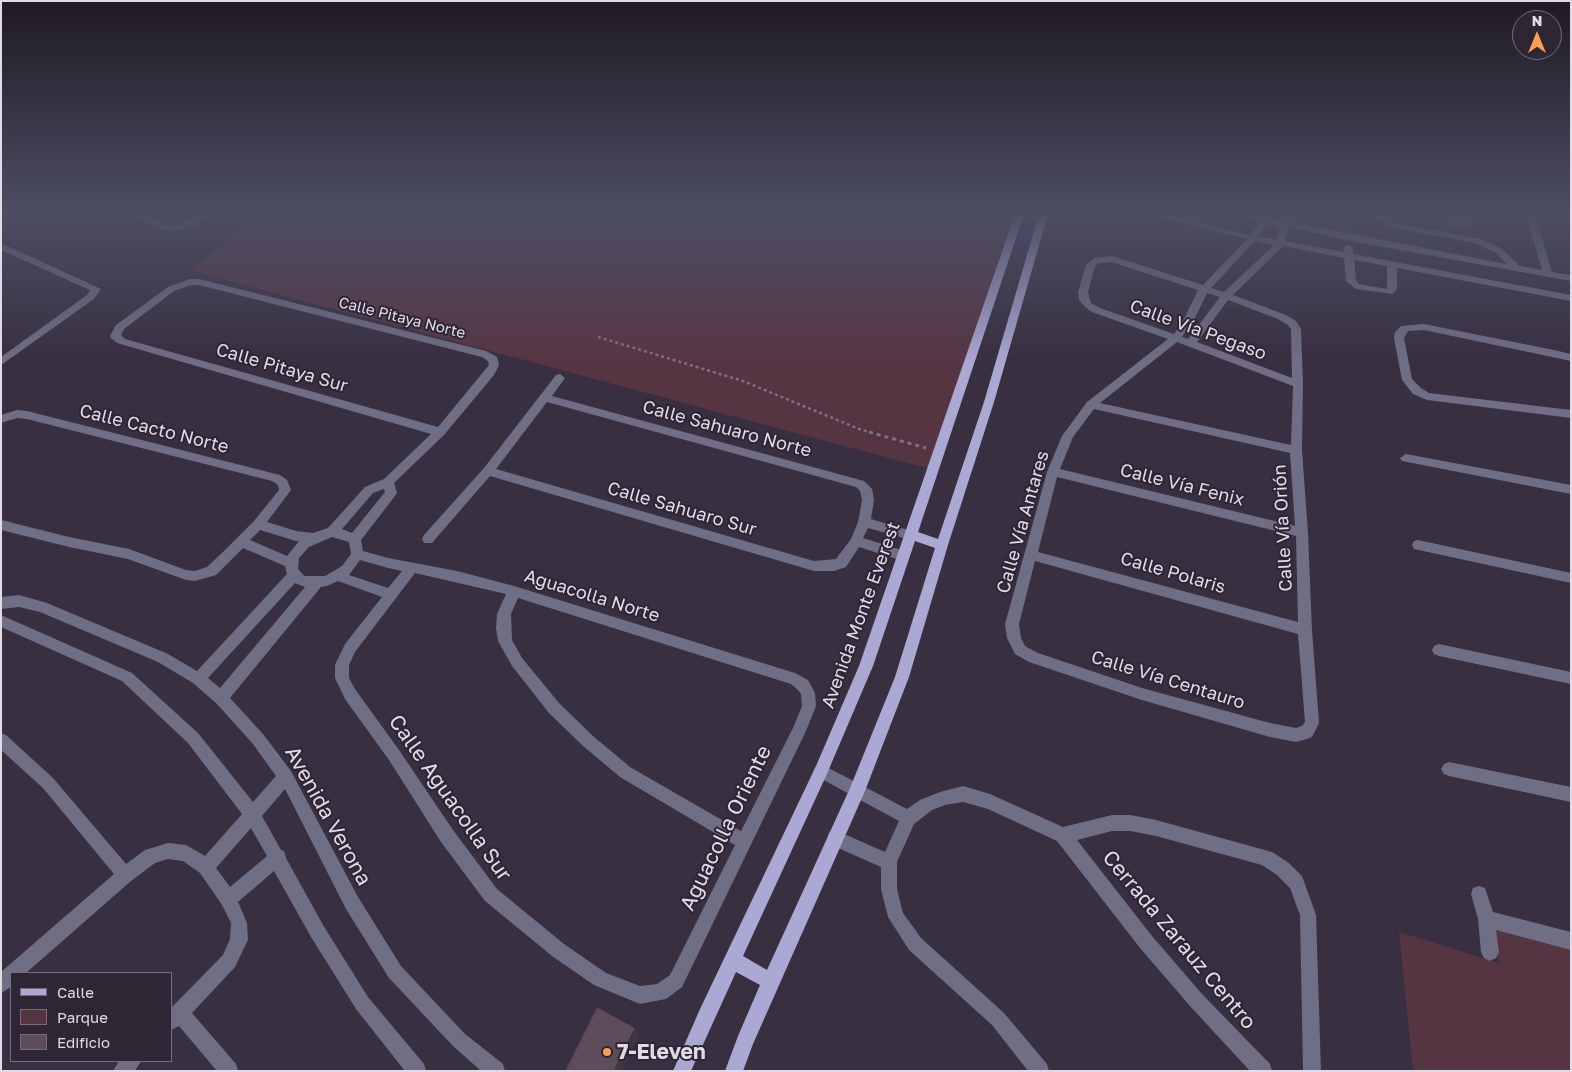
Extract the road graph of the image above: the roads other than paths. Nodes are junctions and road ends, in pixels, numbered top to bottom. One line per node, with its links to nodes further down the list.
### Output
1 (41, 264): 23 (street)
2 (1003, 264): 44 (main road, Avenida Monte Everest)
3 (1029, 264): 49 (main road)
4 (1093, 264): 20 (street, Calle Vía Pegaso)
5 (1127, 264): 16 (street, Calle Vía Pegaso)
6 (1228, 264): 16 (street, Calle Vía Antares)
7 (1259, 264): 17 (street)
8 (1350, 264): 9 (street)
9 (1392, 264): 18 (street)
10 (1498, 264): 13 (street)
11 (1513, 264): 13 (street)
12 (1545, 264): 14 (street)
13 (1516, 267): 14 (street)
14 (1548, 273): 15 (street)
15 (1571, 278)
16 (1204, 289): 17 (street); 20 (street, Calle Vía Antares)
17 (1226, 296): 21 (street); 27 (street, Calle Vía Orión)
18 (1571, 298)
19 (115, 336): 32 (street, Calle Pitaya Sur); 32 (street, Calle Pitaya Norte)
20 (1176, 338): 21 (street, Calle Vía Pegaso); 29 (street, Calle Vía Antares)
21 (1190, 344): 27 (street, Calle Vía Pegaso)
22 (1, 348): 23 (street)
23 (13, 353): 25 (street)
24 (1571, 358): 30 (street)
25 (1, 362)
26 (560, 378): 28 (street)
27 (1298, 384): 33 (street, Calle Vía Orión)
28 (545, 398): 35 (street); 42 (street, Calle Sahuaro Norte)
29 (1091, 405): 33 (street); 36 (street, Calle Vía Antares)
30 (1571, 414)
31 (4, 418): 39 (street, Calle Cacto Norte)
32 (440, 432): 37 (street)
33 (1296, 450): 43 (street, Calle Vía Orión)
34 (1406, 458): 38 (street)
35 (488, 471): 42 (street, Calle Sahuaro Sur); 47 (street)
36 (1053, 472): 43 (street, Calle Vía Fenix); 52 (street, Calle Vía Antares)
37 (388, 482): 41 (street); 46 (street)
38 (1571, 490)
39 (258, 524): 45 (street); 48 (street)
40 (1, 525): 48 (street)
41 (332, 532): 45 (street); 46 (street)
42 (860, 532): 44 (street); 53 (street)
43 (1302, 533): 63 (street, Calle Vía Orión)
44 (910, 535): 49 (main road); 53 (main road, Avenida Monte Everest)
45 (313, 538): 55 (street)
46 (354, 539): 51 (street)
47 (428, 539)
48 (241, 542): 55 (street)
49 (942, 545): 75 (main road)
50 (1418, 545): 57 (street)
51 (357, 554): 54 (street, Aguacolla Norte); 56 (street)
52 (1031, 554): 63 (street, Calle Polaris); 64 (street, Calle Vía Antares)
53 (903, 556): 73 (main road, Avenida Monte Everest)
54 (412, 567): 59 (street, Aguacolla Norte); 60 (street)
55 (293, 569): 58 (street); 67 (street)
56 (338, 576): 58 (street); 60 (street)
57 (1571, 578)
58 (317, 582): 69 (street)
59 (514, 591): 68 (street, Aguacolla Norte); 81 (street)
60 (390, 594): 93 (street, Calle Aguacolla Sur)
61 (1, 603): 67 (street, Avenida Verona)
62 (1, 621): 77 (street)
63 (1305, 630): 70 (street, Calle Vía Orión)
64 (1020, 650): 70 (street, Calle Vía Centauro)
65 (1439, 650): 66 (street)
66 (1571, 678)
67 (198, 679): 69 (street, Avenida Verona)
68 (808, 693): 81 (street, Aguacolla Oriente)
69 (221, 698): 74 (street, Avenida Verona)
70 (1307, 732)
71 (1, 740): 85 (street)
72 (1449, 769): 76 (street)
73 (821, 771): 75 (street); 91 (main road, Avenida Monte Everest)
74 (286, 776): 77 (street); 100 (street, Avenida Verona)
75 (857, 791): 78 (street); 80 (main road)
76 (1571, 795)
77 (252, 814): 82 (street); 84 (street)
78 (908, 818): 79 (street); 83 (street)
79 (1063, 835): 104 (street, Cerrada Zarauz Centro); 105 (street)
80 (835, 838): 83 (street); 94 (main road)
81 (745, 842): 93 (street, Aguacolla Oriente)
82 (278, 858): 87 (street); 99 (street)
83 (889, 862): 103 (street)
84 (206, 867): 85 (street); 87 (street)
85 (125, 875): 92 (street)
86 (1479, 894): 88 (street)
87 (228, 899): 95 (street)
88 (1486, 919): 89 (street); 90 (street)
89 (1571, 941)
90 (1490, 952)
91 (732, 960): 94 (main road); 101 (main road, Avenida Monte Everest)
92 (14, 972)
93 (676, 981)
94 (772, 982): 102 (main road)
95 (175, 1017): 98 (street)
96 (131, 1062): 97 (street)
97 (122, 1071)
98 (228, 1071)
99 (417, 1071)
100 (496, 1071)
101 (682, 1071)
102 (734, 1071)
103 (1040, 1071)
104 (1263, 1071)
105 (1312, 1071)

